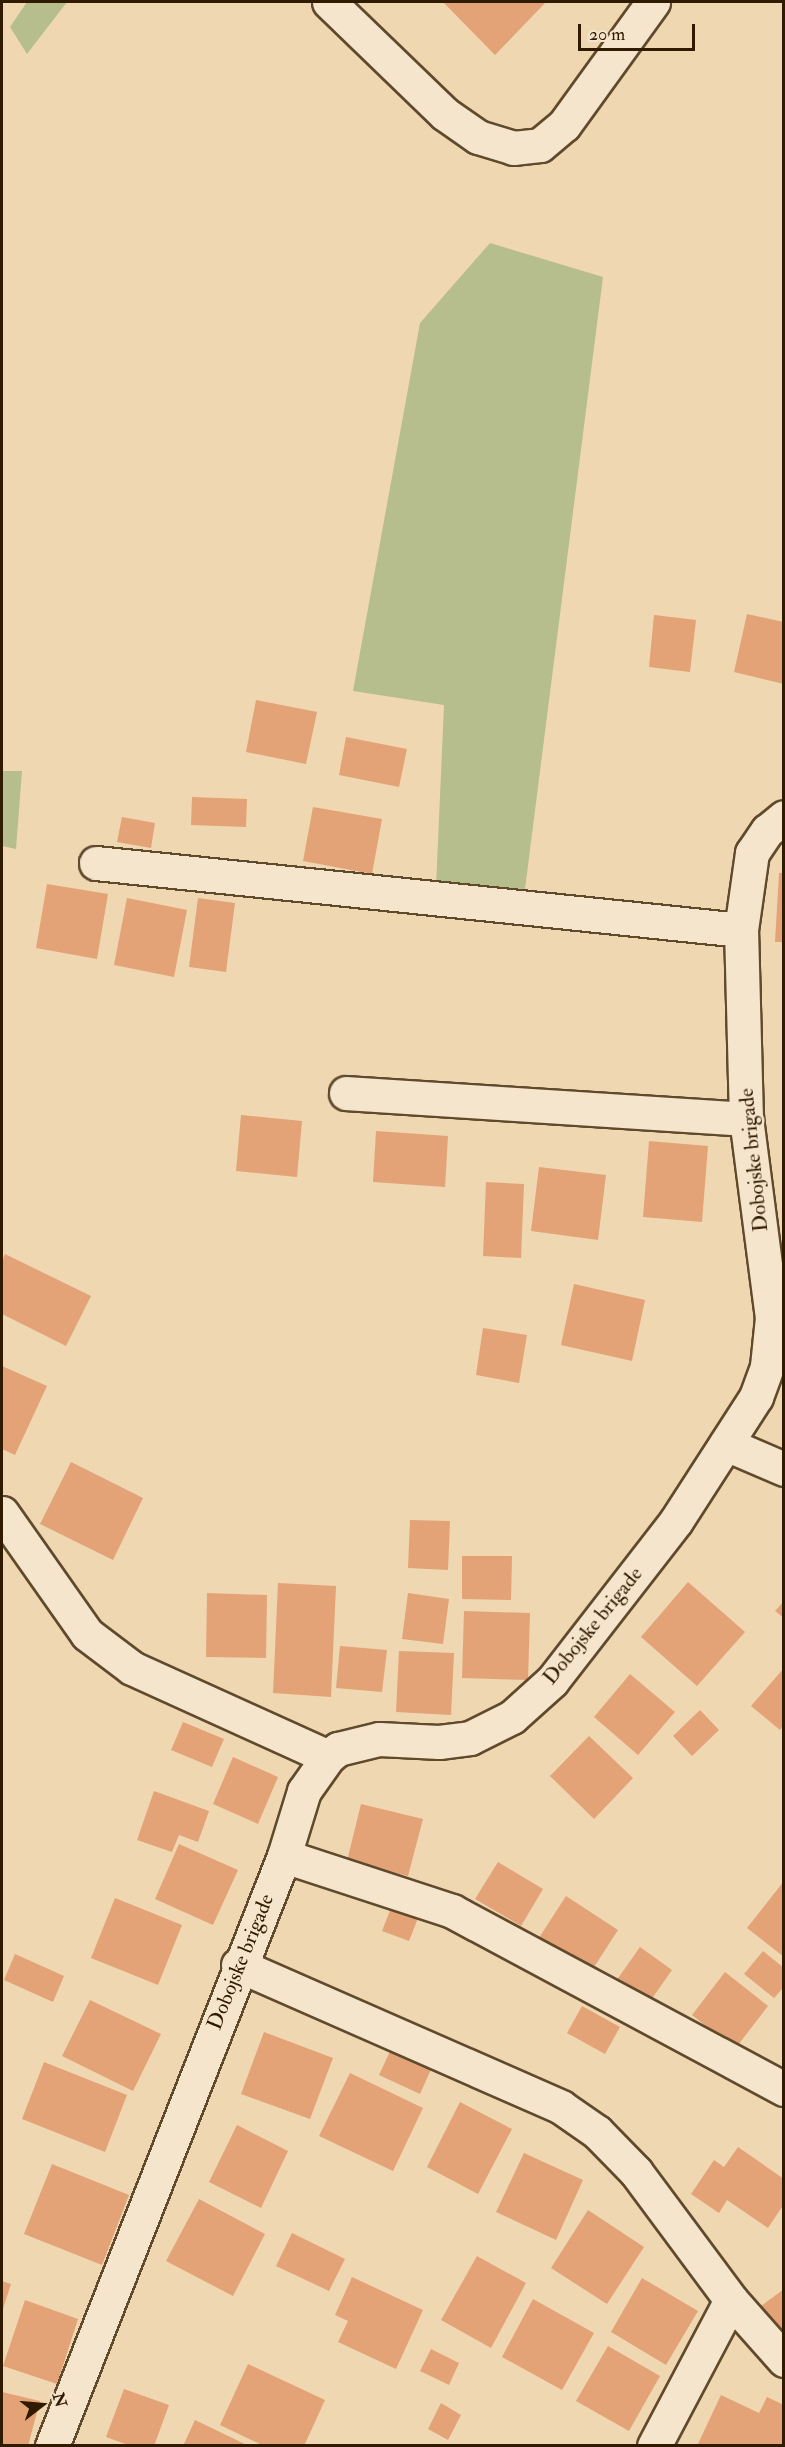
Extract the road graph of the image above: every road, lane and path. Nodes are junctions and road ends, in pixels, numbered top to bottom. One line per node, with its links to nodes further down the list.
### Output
1 (329, 2): 2 (street)
2 (652, 2)
3 (783, 817): 5 (street, Dobojske brigade)
4 (96, 863): 5 (street)
5 (741, 930): 7 (street, Dobojske brigade)
6 (346, 1093): 7 (street)
7 (746, 1119): 8 (street, Dobojske brigade)
8 (726, 1444): 9 (street); 11 (street, Dobojske brigade)
9 (783, 1469)
10 (2, 1513): 11 (street)
11 (328, 1757): 12 (street, Dobojske brigade)
12 (284, 1856): 13 (street, Dobojske brigade); 14 (street)
13 (238, 1965): 15 (street); 17 (street, Dobojske brigade)
14 (783, 2089)
15 (730, 2300): 16 (street); 18 (street)
16 (783, 2360)
17 (52, 2445)
18 (654, 2445)

